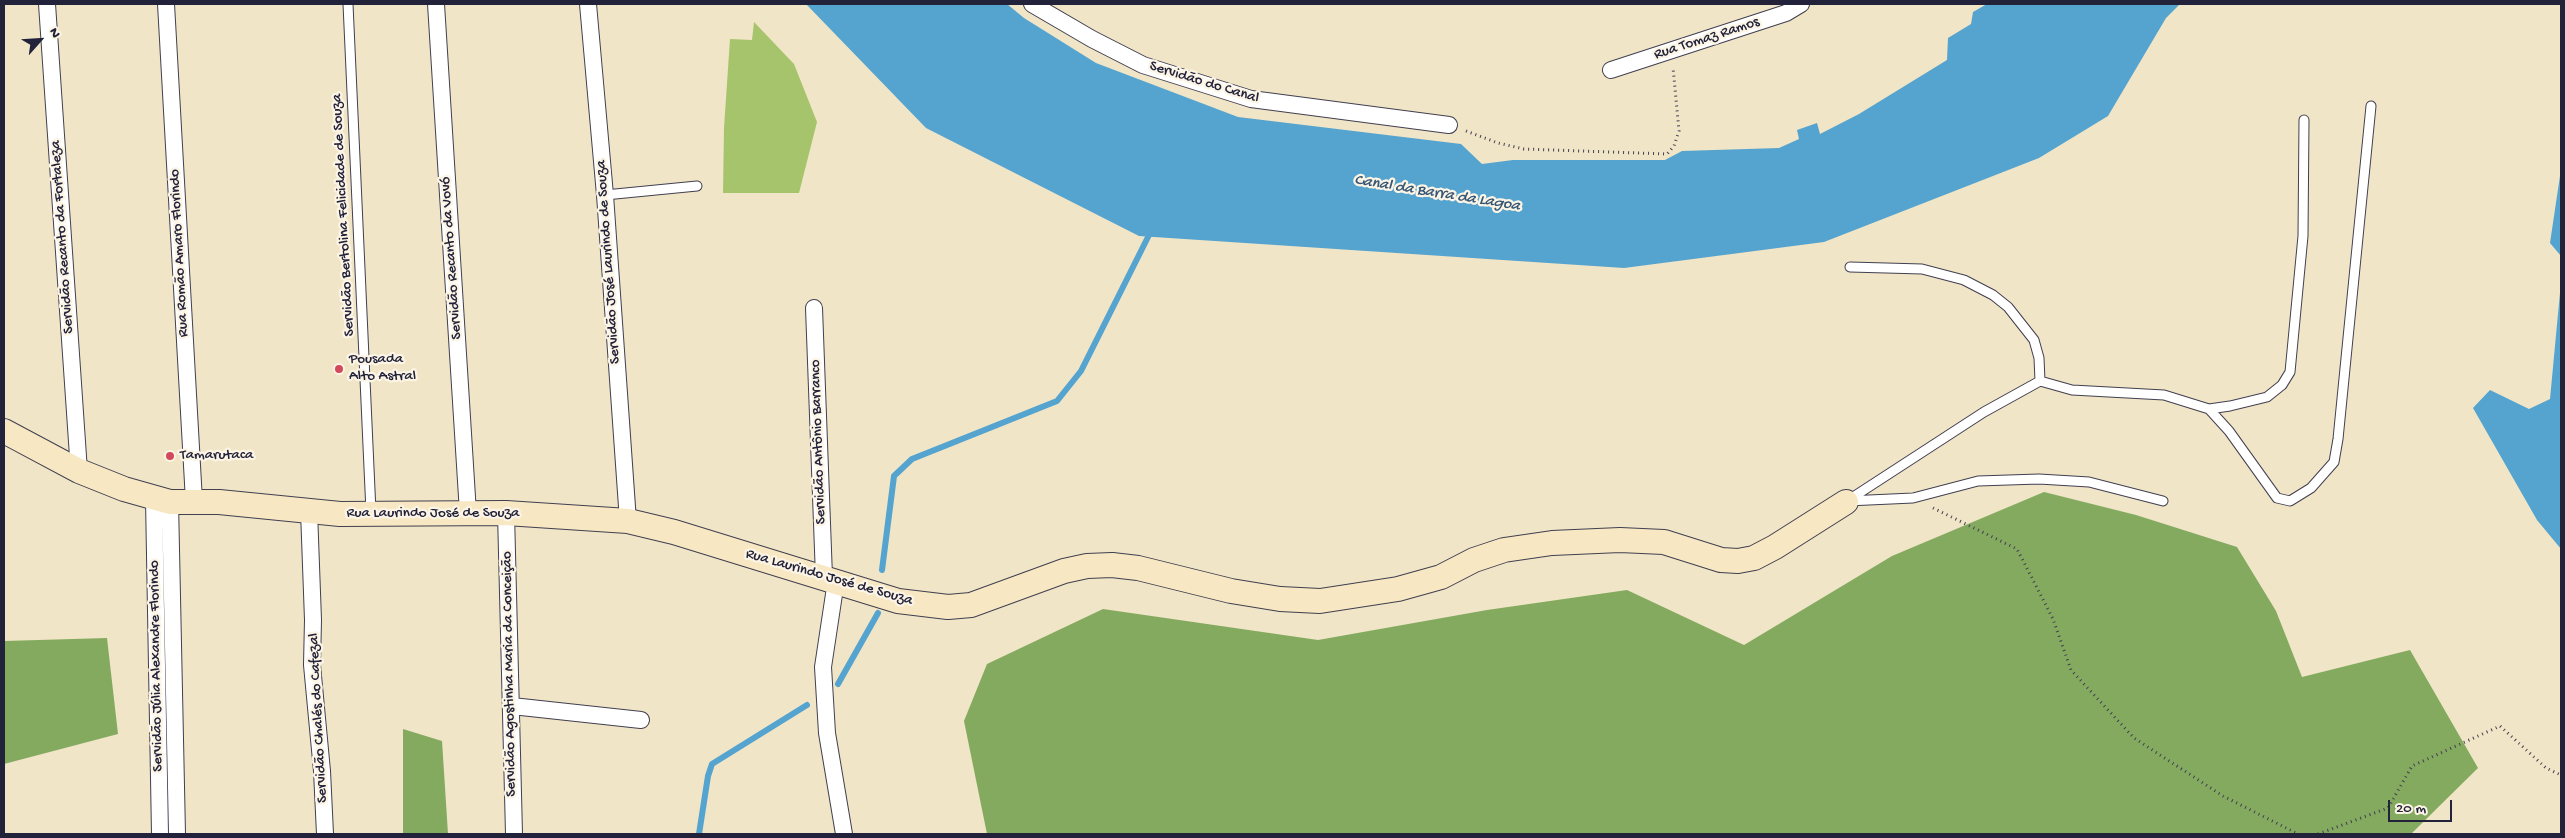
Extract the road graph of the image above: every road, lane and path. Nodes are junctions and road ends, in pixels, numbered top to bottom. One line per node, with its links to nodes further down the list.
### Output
1 (46, 4): 20 (street, Servidão Recanto da Fortaleza)
2 (166, 4): 23 (street, Rua Romão Amaro Florindo)
3 (348, 4): 29 (lane, Servidão Bertolina Felicidade de Souza)
4 (436, 4): 27 (street, Servidão Recanto da Vovó)
5 (588, 4): 14 (street, Servidão José Laurindo de Souza)
6 (1032, 4): 12 (street, Servidão do Canal)
7 (1801, 4): 8 (street, Rua Tomaz Ramos)
8 (1672, 50): 9 (street, Rua Tomaz Ramos); 12 (path)
9 (1612, 70)
10 (2371, 106): 18 (lane)
11 (2304, 120): 18 (lane)
12 (1449, 125)
13 (698, 186): 14 (lane)
14 (605, 196): 30 (street, Servidão José Laurindo de Souza)
15 (1850, 268): 17 (lane)
16 (814, 308): 31 (street, Servidão Antônio Barranco)
17 (2040, 381): 18 (lane); 25 (lane)
18 (2208, 409)
19 (4, 432): 20 (street, Rua Laurindo José de Souza)
20 (79, 471): 22 (street, Rua Laurindo José de Souza)
21 (1913, 498): 24 (lane); 25 (lane); 40 (path)
22 (162, 500): 23 (street, Rua Laurindo José de Souza); 35 (street, Servidão Júlia Alexandre Florindo); 36 (street, Servidão Júlia Alexandre Florindo)
23 (194, 501): 26 (street, Rua Laurindo José de Souza)
24 (2163, 501)
25 (1846, 502): 31 (street, Rua Laurindo José de Souza)
26 (309, 511): 29 (street, Rua Laurindo José de Souza); 37 (street, Servidão Chalés do Cafezal)
27 (468, 513): 28 (street, Rua Laurindo José de Souza); 29 (street, Rua Laurindo José de Souza)
28 (506, 513): 30 (street, Rua Laurindo José de Souza); 32 (street, Servidão Agostinha Maria da Conceição)
29 (371, 515)
30 (628, 521): 31 (street, Rua Laurindo José de Souza)
31 (830, 579): 39 (street, Servidão Antônio Barranco)
32 (512, 706): 33 (street); 38 (street, Servidão Agostinha Maria da Conceição)
33 (642, 720)
34 (2561, 775): 41 (path)
35 (160, 834)
36 (177, 834)
37 (325, 834)
38 (514, 834)
39 (844, 834)
40 (2298, 834)
41 (2318, 834)

